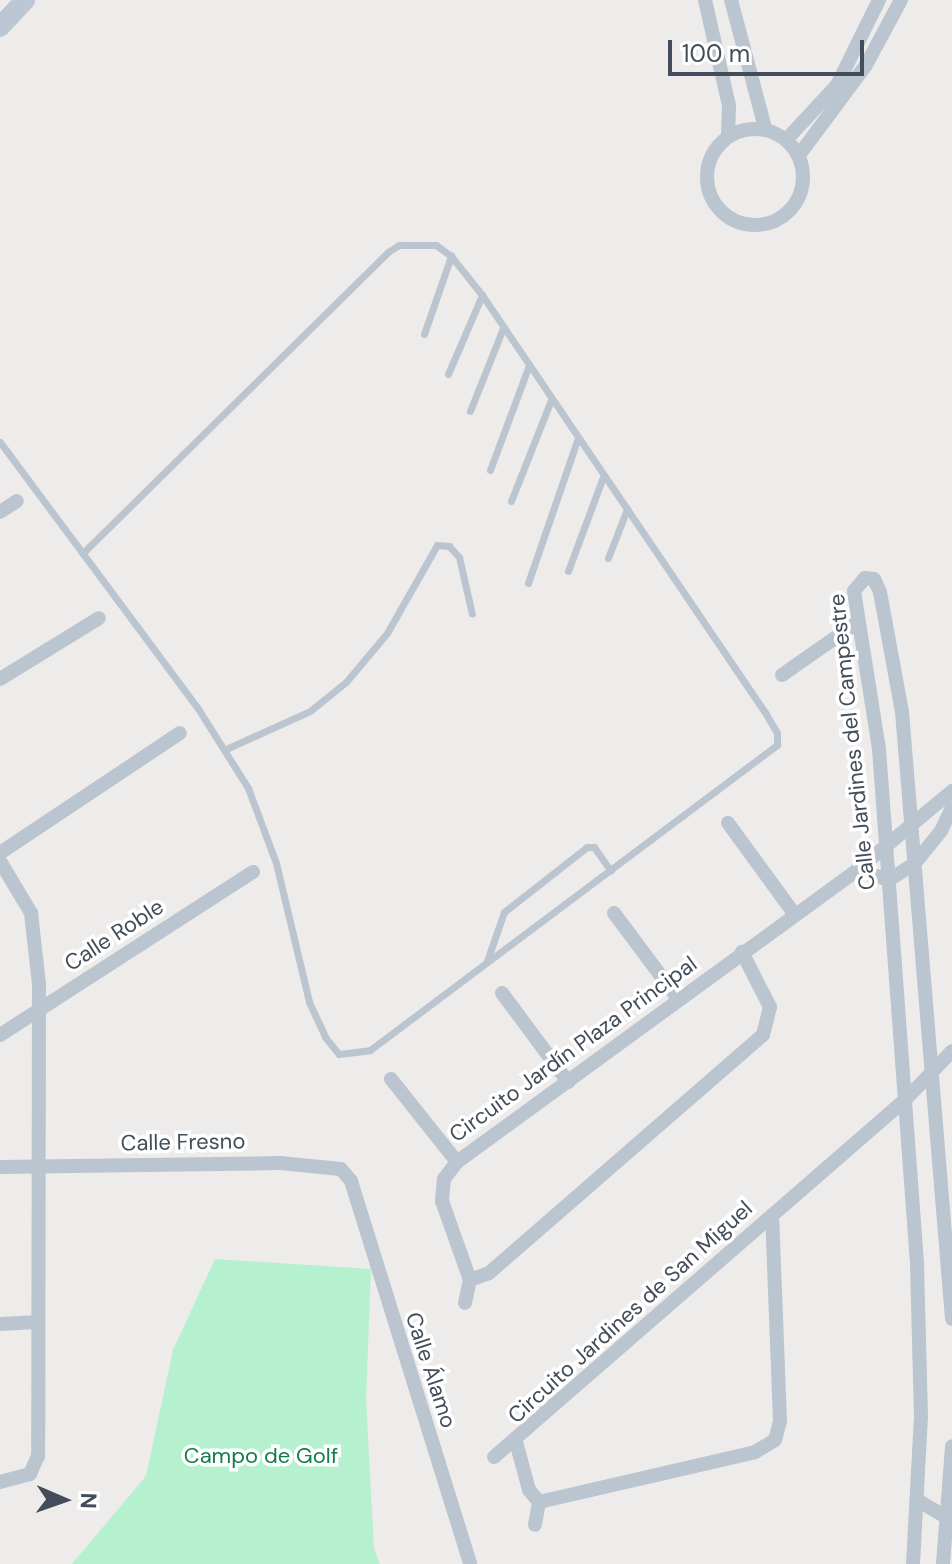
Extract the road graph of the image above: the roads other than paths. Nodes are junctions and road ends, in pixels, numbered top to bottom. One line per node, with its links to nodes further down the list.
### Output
1 (25, 0): 5 (street)
2 (705, 0): 7 (street)
3 (731, 0): 6 (street)
4 (890, 2): 8 (street); 9 (street)
5 (0, 27)
6 (765, 128): 7 (street); 8 (street)
7 (728, 136): 9 (street)
8 (787, 139): 9 (street)
9 (799, 155)
10 (451, 256): 11 (lane); 13 (lane); 26 (lane)
11 (482, 295): 12 (lane); 15 (lane)
12 (503, 328): 14 (lane); 17 (lane)
13 (424, 334)
14 (529, 365): 16 (lane); 20 (lane)
15 (448, 374)
16 (551, 400): 18 (lane); 23 (lane)
17 (470, 411)
18 (577, 441): 21 (lane); 29 (lane)
19 (0, 442): 26 (lane)
20 (490, 470)
21 (603, 477): 24 (lane); 28 (lane)
22 (17, 501): 25 (street)
23 (511, 501)
24 (627, 509): 27 (lane); 48 (lane)
25 (0, 512)
26 (83, 553): 36 (lane)
27 (608, 558)
28 (568, 571)
29 (528, 583)
30 (472, 614): 36 (lane)
31 (99, 618): 34 (street)
32 (858, 622): 33 (street); 37 (street, Calle Jardines del Campestre); 38 (street, Calle Jardines del Campestre)
33 (782, 675)
34 (0, 679)
35 (180, 733): 44 (street)
36 (226, 749): 54 (lane)
37 (908, 790): 38 (street); 42 (street, Calle Jardines del Campestre)
38 (883, 791): 43 (street, Calle Jardines del Campestre)
39 (952, 791): 42 (street, Circuito Jardín Plaza Principal)
40 (952, 807): 46 (street)
41 (728, 823): 52 (street)
42 (910, 830): 43 (street, Circuito Jardín Plaza Principal); 46 (street, Calle Jardines del Campestre)
43 (886, 847): 47 (street, Circuito Jardín Plaza Principal); 50 (street, Calle Jardines del Campestre)
44 (0, 853)
45 (0, 861): 57 (street)
46 (915, 863): 50 (street); 59 (street, Calle Jardines del Campestre)
47 (857, 870): 50 (street); 52 (street, Circuito Jardín Plaza Principal)
48 (611, 871): 54 (lane); 54 (lane)
49 (253, 872): 57 (street, Calle Roble)
50 (889, 880): 62 (street, Calle Jardines del Campestre)
51 (614, 913): 56 (street)
52 (795, 915): 53 (street, Circuito Jardín Plaza Principal)
53 (742, 952): 56 (street, Circuito Jardín Plaza Principal); 68 (street)
54 (486, 962)
55 (502, 993): 61 (street)
56 (678, 999): 61 (street, Circuito Jardín Plaza Principal)
57 (38, 1010): 58 (street, Calle Roble); 64 (street)
58 (0, 1035)
59 (945, 1064): 62 (street, Circuito Jardines de San Miguel); 70 (street, Calle Jardines del Campestre)
60 (391, 1079): 63 (street)
61 (568, 1082): 63 (street, Circuito Jardín Plaza Principal)
62 (906, 1099): 67 (street, Circuito Jardines de San Miguel); 77 (street, Calle Jardines del Campestre)
63 (457, 1162): 68 (street, Circuito Jardín Plaza Principal)
64 (36, 1166): 65 (street, Calle Fresno); 66 (street, Calle Fresno); 71 (street)
65 (0, 1167)
66 (354, 1189): 81 (street, Calle Álamo)
67 (772, 1215): 73 (street, Circuito Jardines de San Miguel); 78 (street, Circuito Jardines de San Miguel)
68 (470, 1280): 69 (street)
69 (465, 1303)
70 (952, 1319)
71 (36, 1322): 72 (street); 76 (street)
72 (0, 1324)
73 (516, 1442): 75 (street, Circuito Jardines de San Miguel); 78 (street, Circuito Jardines de San Miguel)
74 (952, 1446): 79 (street)
75 (494, 1457)
76 (0, 1482)
77 (919, 1501): 79 (street); 82 (street, Calle Jardines del Campestre)
78 (539, 1502): 80 (street)
79 (950, 1519): 83 (street)
80 (535, 1525)
81 (470, 1564)
82 (913, 1564)
83 (943, 1564)

